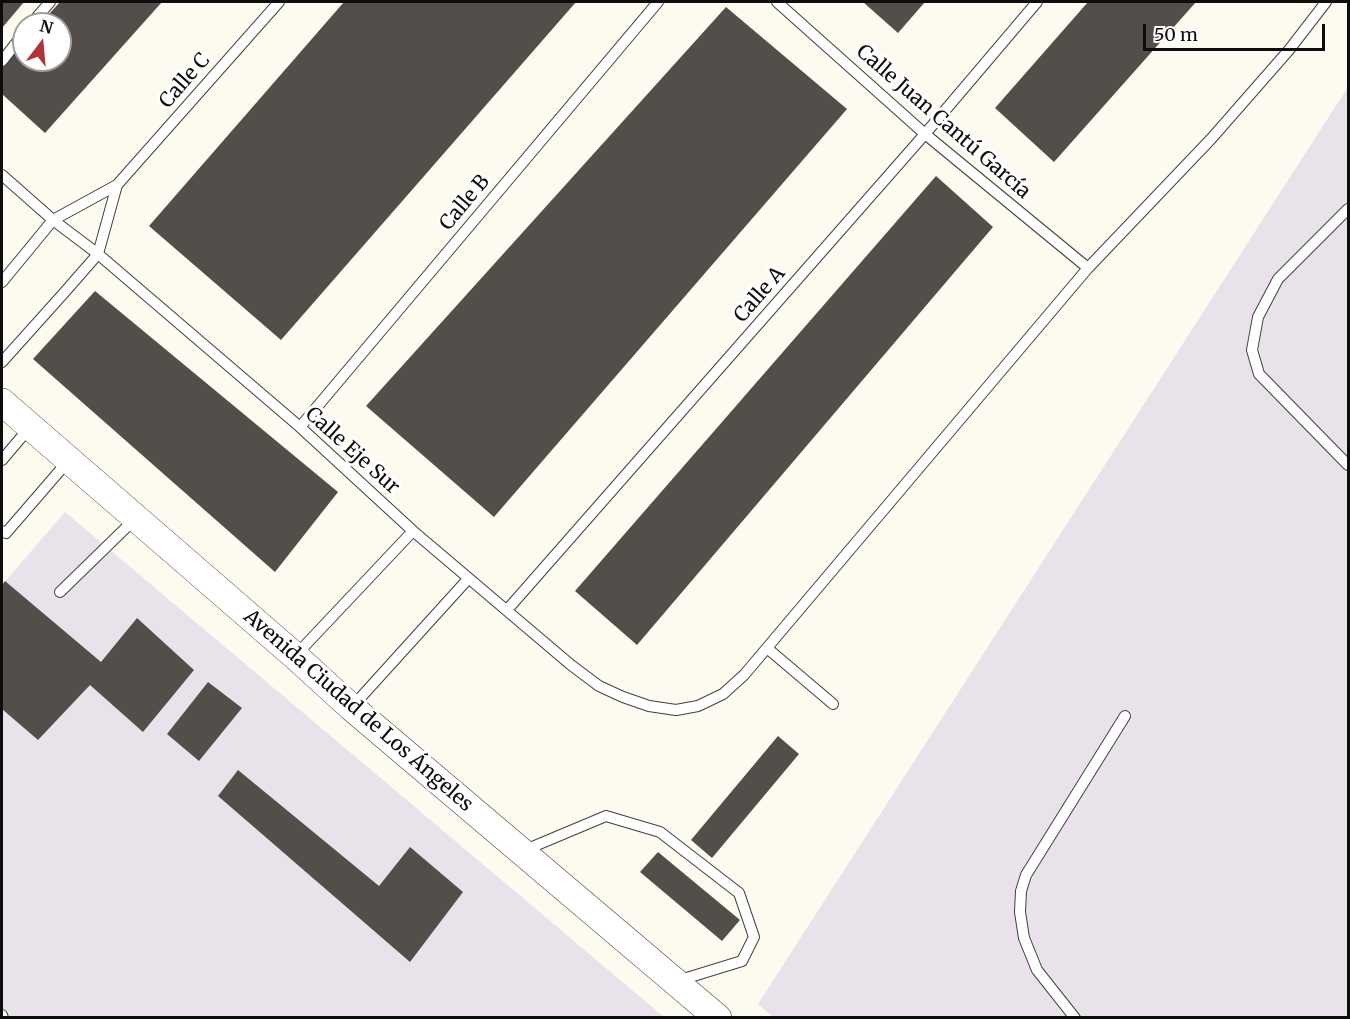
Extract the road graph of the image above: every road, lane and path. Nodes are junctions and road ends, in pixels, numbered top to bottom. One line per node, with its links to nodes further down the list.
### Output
1 (279, 2): 10 (lane, Calle C)
2 (658, 2): 19 (lane, Calle B)
3 (777, 2): 8 (lane, Calle Juan Cantú García)
4 (1037, 2): 8 (lane, Calle A)
5 (1326, 2): 14 (lane)
6 (12, 48): 7 (lane)
7 (2, 61)
8 (924, 134): 14 (lane, Calle Juan Cantú García); 28 (lane, Calle A)
9 (2, 176): 12 (lane, Calle Eje Sur)
10 (117, 185): 12 (lane, Calle C); 13 (lane, Calle C)
11 (1348, 209): 22 (lane)
12 (53, 220): 13 (lane, Calle Eje Sur); 15 (lane, Calle C)
13 (98, 254): 16 (lane, Calle C); 19 (lane, Calle Eje Sur)
14 (1088, 268): 29 (lane)
15 (2, 282)
16 (2, 362)
17 (2, 402): 18 (street, Avenida Ciudad de Los Ángeles)
18 (30, 427): 20 (lane); 21 (street, Avenida Ciudad de Los Ángeles)
19 (300, 427): 25 (lane, Calle Eje Sur)
20 (2, 460)
21 (69, 460): 23 (street, Avenida Ciudad de Los Ángeles); 24 (lane)
22 (1348, 465)
23 (136, 518): 27 (lane); 30 (street, Avenida Ciudad de Los Ángeles)
24 (2, 531)
25 (413, 531): 26 (lane, Calle Eje Sur); 30 (lane)
26 (468, 579): 28 (lane, Calle Eje Sur); 32 (lane)
27 (60, 592)
28 (507, 610): 29 (lane, Calle Eje Sur)
29 (767, 648): 31 (lane)
30 (296, 656): 32 (street, Avenida Ciudad de Los Ángeles)
31 (833, 704)
32 (351, 707): 34 (street, Avenida Ciudad de Los Ángeles)
33 (1125, 716): 37 (lane)
34 (521, 851): 35 (street, Avenida Ciudad de Los Ángeles); 35 (lane)
35 (675, 982): 36 (street, Avenida Ciudad de Los Ángeles)
36 (718, 1017)
37 (1075, 1017)

